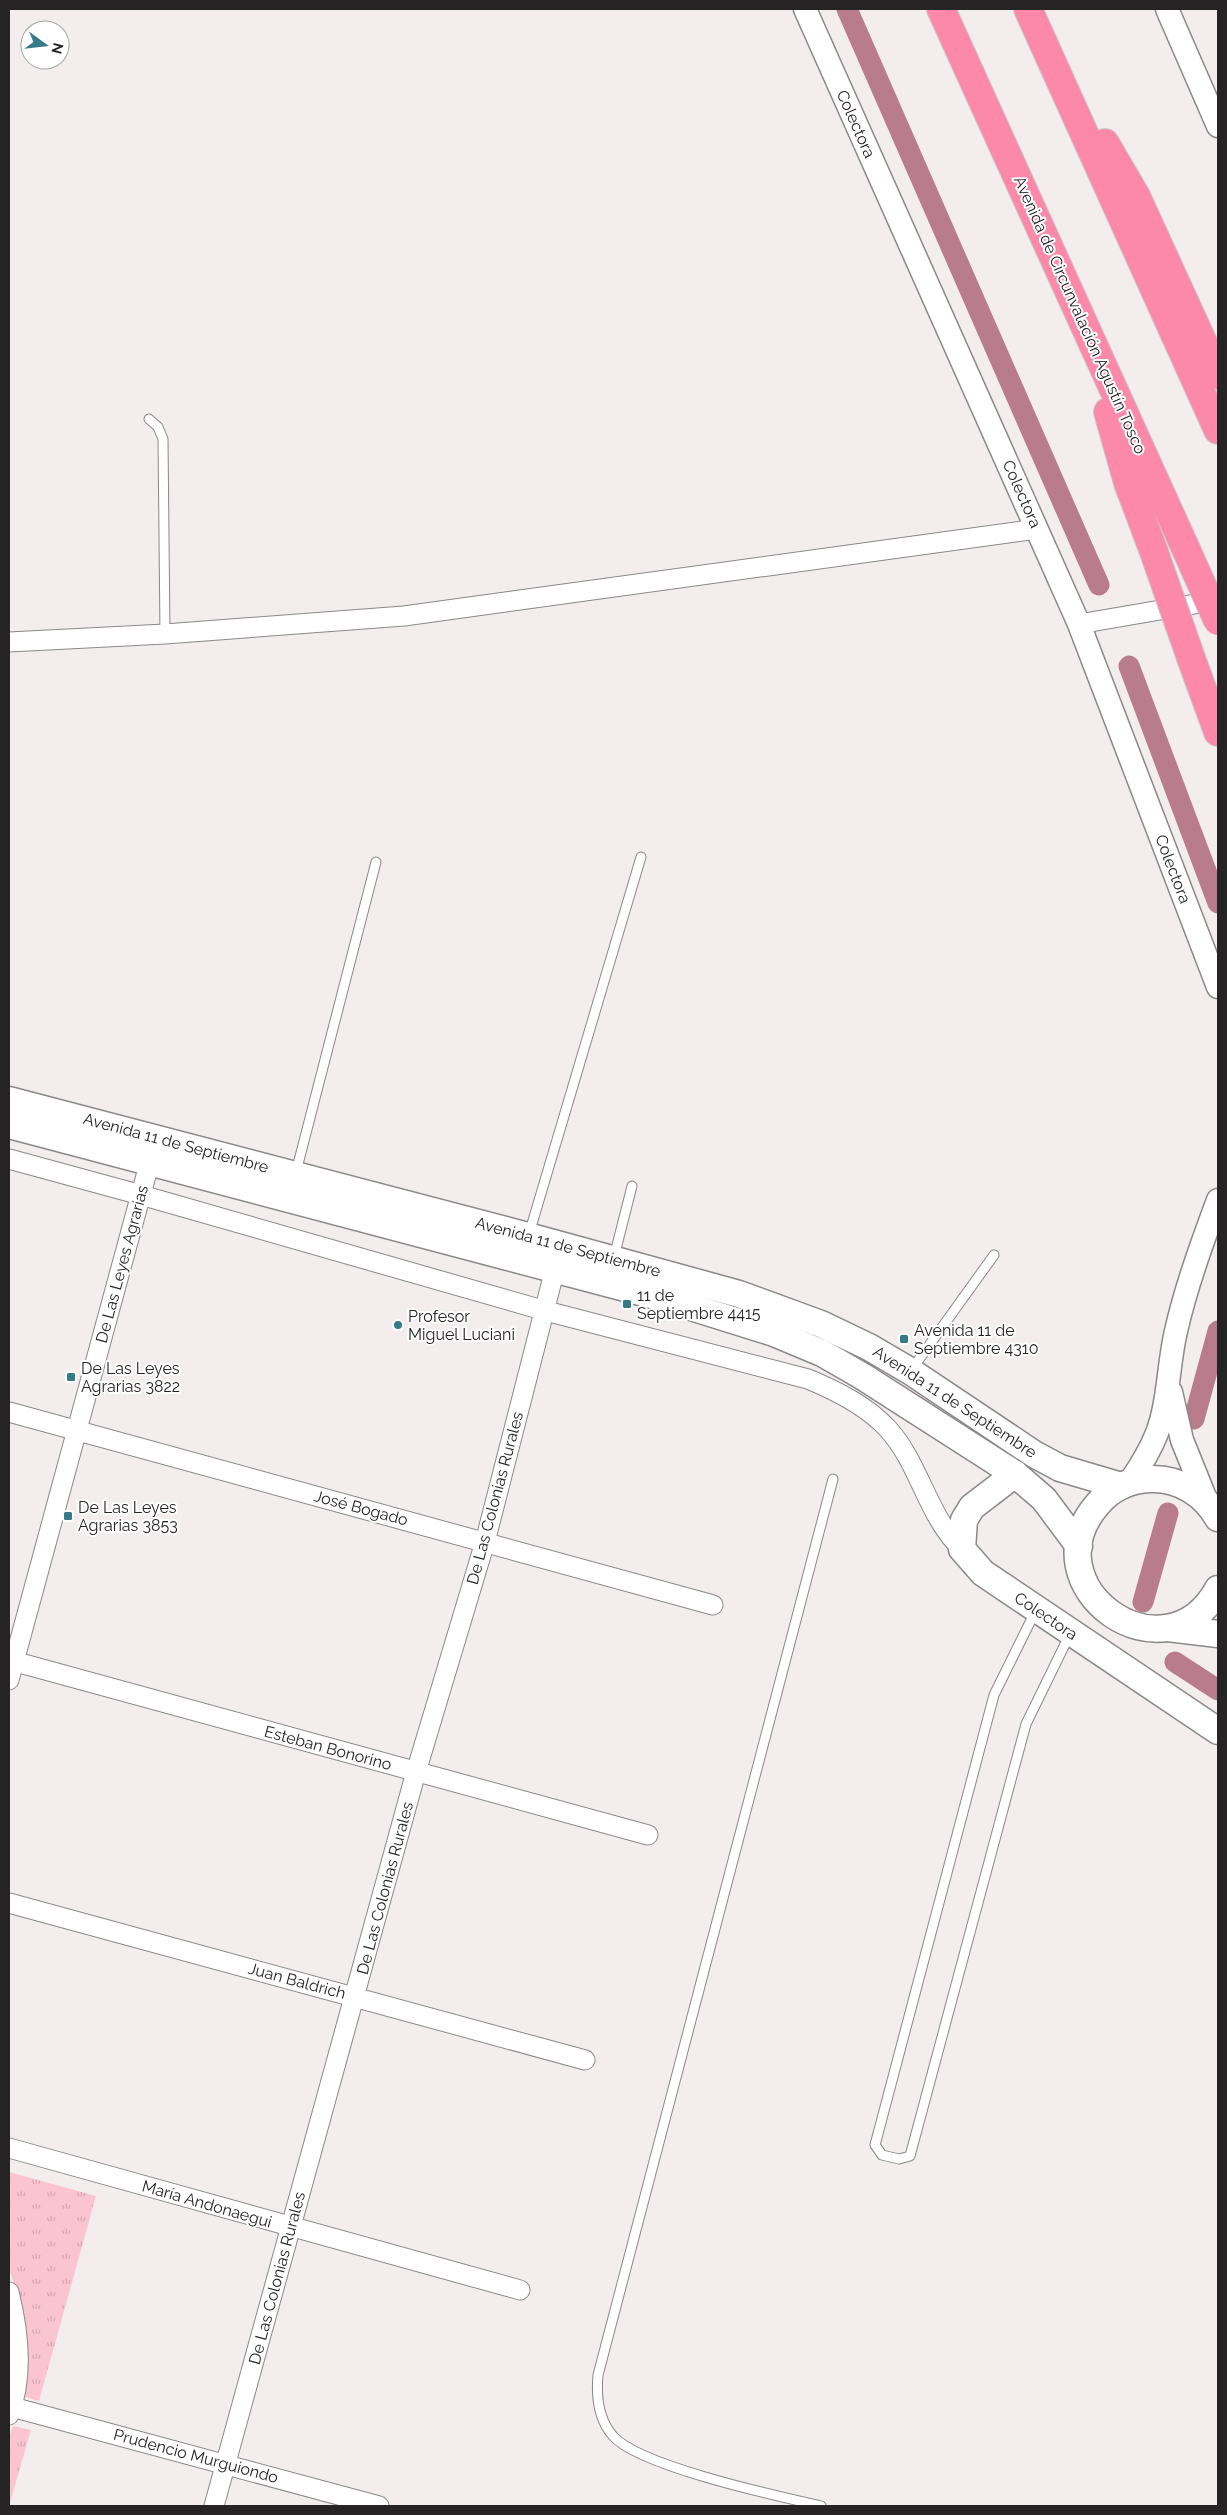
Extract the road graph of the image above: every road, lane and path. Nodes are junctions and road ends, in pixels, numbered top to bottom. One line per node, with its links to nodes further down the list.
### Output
1 (805, 9): 10 (street, Colectora)
2 (941, 9): 6 (highway, Avenida de Circunvalación Agustín Tosco)
3 (1029, 9): 7 (highway); 9 (highway)
4 (1167, 9): 5 (street)
5 (1218, 126)
6 (1079, 312): 12 (highway, Avenida de Circunvalación Agustín Tosco, bridge); 16 (highway, bridge)
7 (1218, 375)
8 (149, 419): 14 (lane)
9 (1218, 430)
10 (1038, 529): 13 (street, Colectora); 14 (street)
11 (1218, 600): 13 (street)
12 (1218, 621)
13 (1080, 624): 19 (street, Colectora)
14 (165, 634): 15 (street)
15 (9, 642)
16 (1218, 732)
17 (641, 857): 28 (lane)
18 (376, 862): 24 (lane)
19 (1218, 986)
20 (9, 1100): 22 (main road, Avenida 11 de Septiembre)
21 (9, 1125): 22 (main road, Avenida 11 de Septiembre)
22 (153, 1150): 24 (main road, Avenida 11 de Septiembre); 26 (street, De Las Leyes Agrarias); 31 (main road, Avenida 11 de Septiembre)
23 (9, 1159): 26 (street)
24 (295, 1174): 28 (main road, Avenida 11 de Septiembre)
25 (632, 1186): 30 (lane)
26 (141, 1195): 32 (street); 36 (street, De Las Leyes Agrarias)
27 (1218, 1200): 34 (street)
28 (528, 1236): 30 (main road, Avenida 11 de Septiembre)
29 (994, 1255): 33 (lane)
30 (613, 1259): 33 (main road, Avenida 11 de Septiembre)
31 (555, 1269): 32 (street, De Las Colonias Rurales); 37 (main road, Avenida 11 de Septiembre)
32 (546, 1311): 41 (street, De Las Colonias Rurales); 43 (street)
33 (910, 1371): 39 (main road, Avenida 11 de Septiembre)
34 (1169, 1378): 39 (street); 40 (street)
35 (9, 1412): 36 (street, José Bogado)
36 (76, 1431): 41 (street, José Bogado); 50 (street, De Las Leyes Agrarias)
37 (1015, 1474): 42 (main road, Avenida 11 de Septiembre); 43 (main road)
38 (833, 1479): 66 (lane)
39 (1125, 1485): 40 (main road); 42 (main road)
40 (1213, 1510)
41 (485, 1542): 45 (street, José Bogado); 53 (street, De Las Colonias Rurales)
42 (1079, 1546): 47 (main road)
43 (962, 1549): 46 (main road, Colectora)
44 (1218, 1589): 47 (main road)
45 (713, 1605)
46 (1037, 1610): 48 (main road, Colectora); 48 (lane)
47 (1163, 1628): 49 (main road)
48 (1071, 1632): 52 (main road, Colectora)
49 (1218, 1634)
50 (11, 1661): 51 (street, De Las Leyes Agrarias); 53 (street, Esteban Bonorino)
51 (9, 1680)
52 (1218, 1731)
53 (416, 1772): 54 (street, Esteban Bonorino); 56 (street, De Las Colonias Rurales)
54 (648, 1835)
55 (9, 1902): 56 (street, Juan Baldrich)
56 (355, 1997): 57 (street, Juan Baldrich); 59 (street, De Las Colonias Rurales)
57 (585, 2060)
58 (9, 2148): 59 (street, María Andonaegui)
59 (291, 2227): 60 (street, María Andonaegui); 63 (street, De Las Colonias Rurales)
60 (520, 2290)
61 (9, 2292): 62 (street)
62 (10, 2411): 63 (street, Prudencio Murguiondo)
63 (226, 2464): 64 (street, De Las Colonias Rurales); 65 (street, Prudencio Murguiondo)
64 (214, 2506)
65 (379, 2506)
66 (821, 2506)

